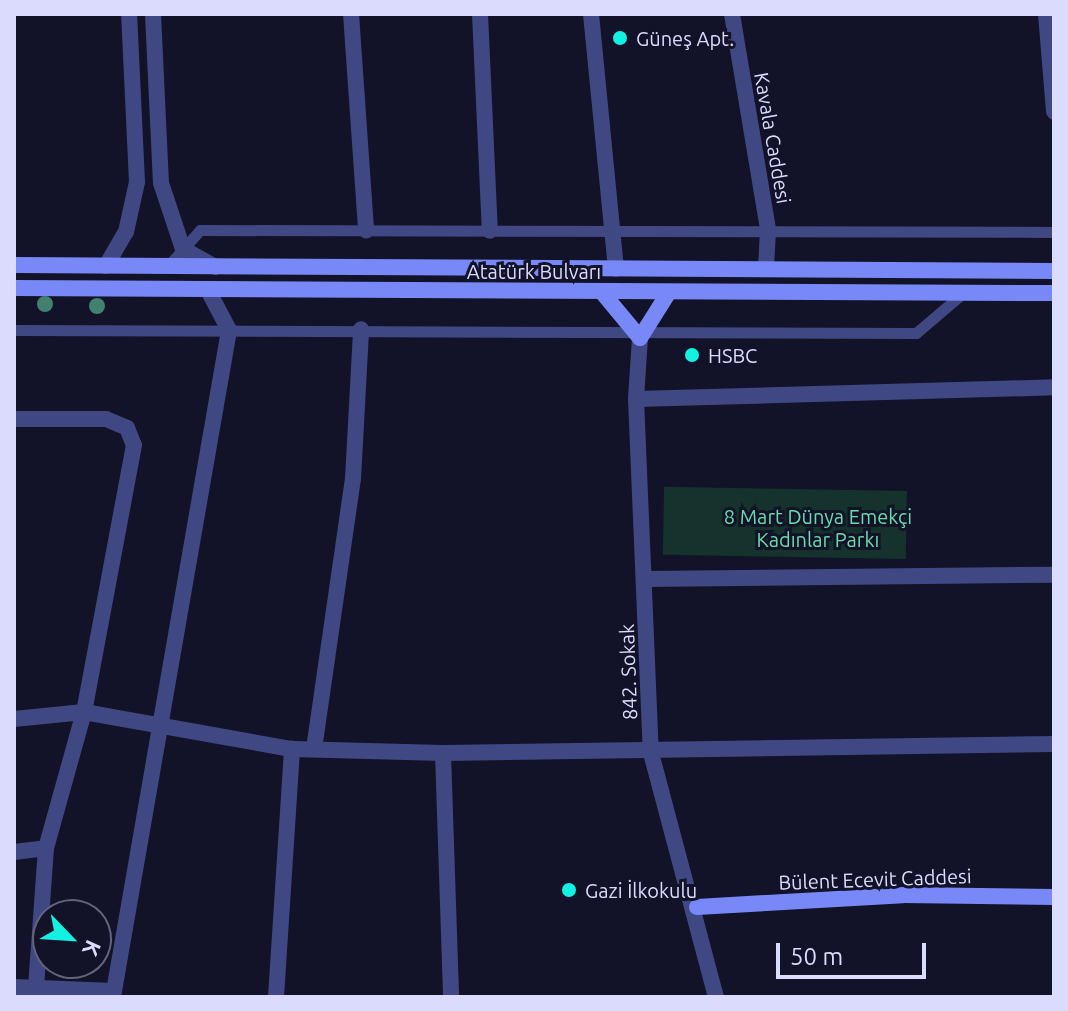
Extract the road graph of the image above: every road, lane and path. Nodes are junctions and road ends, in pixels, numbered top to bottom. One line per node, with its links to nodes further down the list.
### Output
1 (129, 14): 16 (street)
2 (153, 14): 14 (street)
3 (351, 14): 9 (street)
4 (480, 14): 11 (street)
5 (591, 14): 12 (street)
6 (732, 14): 10 (street, Kavala Caddesi)
7 (1046, 14): 8 (street)
8 (1054, 112)
9 (366, 230): 11 (lane); 14 (lane)
10 (768, 230): 12 (lane); 13 (lane); 19 (street, Kavala Caddesi)
11 (490, 231): 12 (lane)
12 (611, 232): 20 (street)
13 (1054, 232)
14 (183, 249): 17 (lane); 18 (street)
15 (14, 265): 16 (main road, Atatürk Bulvarı)
16 (106, 266): 17 (main road, Atatürk Bulvarı)
17 (168, 266): 18 (main road, Atatürk Bulvarı)
18 (215, 267): 20 (main road, Atatürk Bulvarı)
19 (766, 268): 20 (main road, Atatürk Bulvarı); 21 (main road, Atatürk Bulvarı)
20 (616, 269)
21 (1054, 271)
22 (14, 288): 23 (main road, Atatürk Bulvarı)
23 (208, 290): 24 (main road, Atatürk Bulvarı); 30 (street)
24 (601, 291): 25 (main road, Atatürk Bulvarı); 31 (main road)
25 (669, 292): 26 (main road, Atatürk Bulvarı); 31 (main road)
26 (963, 293): 27 (main road, Atatürk Bulvarı); 31 (lane)
27 (1054, 293)
28 (361, 329): 30 (lane); 31 (lane); 42 (street)
29 (14, 330): 30 (lane)
30 (229, 330): 39 (street)
31 (640, 338): 33 (street, 842. Sokak)
32 (1054, 387): 33 (street)
33 (636, 399): 36 (street, 842. Sokak)
34 (14, 419): 37 (street)
35 (1054, 575): 36 (street)
36 (645, 579): 44 (street, 842. Sokak)
37 (84, 712): 38 (street); 39 (street); 45 (street)
38 (14, 719)
39 (157, 724): 41 (street); 51 (street)
40 (1054, 744): 44 (street)
41 (292, 749): 42 (street); 52 (street)
42 (314, 749): 43 (street)
43 (443, 753): 44 (street); 53 (street)
44 (651, 753): 48 (street, 842. Sokak)
45 (46, 848): 46 (street); 50 (street)
46 (14, 852)
47 (1054, 897): 48 (main road, Bülent Ecevit Caddesi)
48 (697, 907): 54 (street, 842. Sokak)
49 (14, 987): 50 (street)
50 (36, 988): 51 (street)
51 (114, 994)
52 (276, 997)
53 (451, 997)
54 (716, 997)

